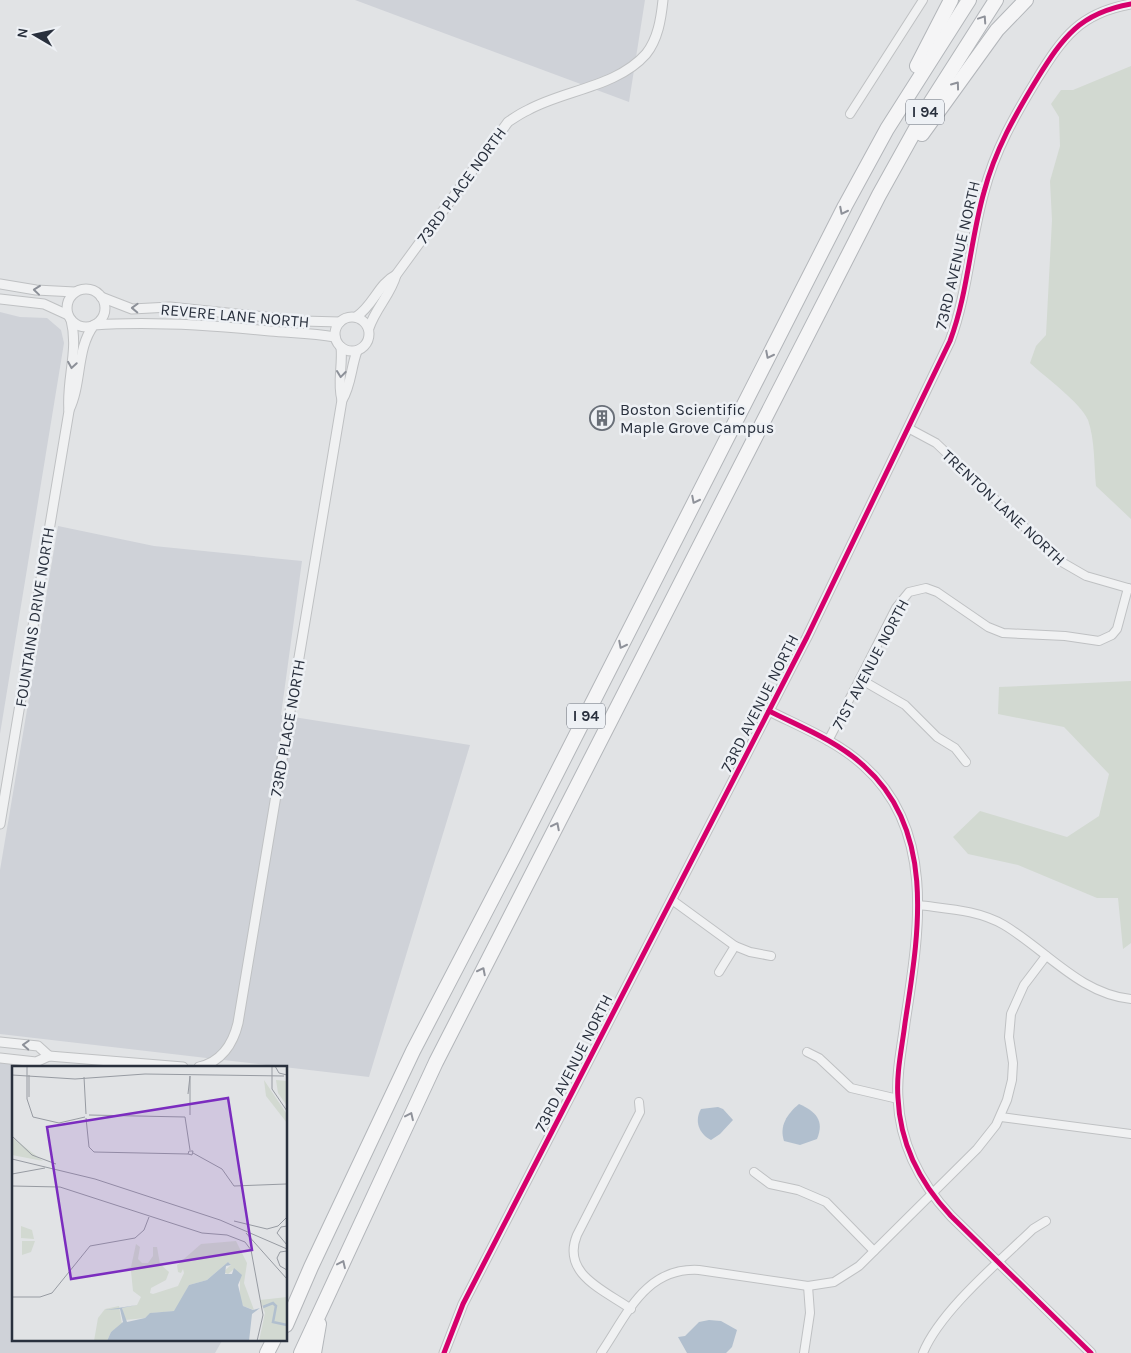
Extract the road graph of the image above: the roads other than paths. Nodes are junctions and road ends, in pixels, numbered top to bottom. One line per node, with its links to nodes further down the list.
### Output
1 (664, 0): 11 (street, 73RD PLACE NORTH)
2 (923, 0): 8 (street)
3 (951, 0): 9 (highway)
4 (969, 0): 9 (highway, I 94)
5 (996, 0): 10 (highway, I 94, one-way to 5)
6 (1026, 0): 10 (highway, one-way to 6)
7 (1131, 4): 26 (street, 73RD AVENUE NORTH)
8 (850, 114)
9 (865, 168): 55 (highway, I 94, one-way to 55)
10 (863, 228): 57 (highway, I 94, one-way to 10)
11 (396, 275): 16 (street, 73RD PLACE NORTH); 20 (street, 73RD PLACE NORTH)
12 (0, 284): 13 (street, one-way to 12)
13 (75, 292): 14 (street); 17 (street)
14 (101, 297): 18 (street, REVERE LANE NORTH, one-way to 14); 19 (street)
15 (0, 299): 17 (street)
16 (356, 317): 18 (street); 20 (street)
17 (70, 318): 19 (street); 25 (street, FOUNTAINS DRIVE NORTH, one-way to 25)
18 (340, 322): 21 (street)
19 (94, 325): 21 (street, REVERE LANE NORTH); 25 (street, FOUNTAINS DRIVE NORTH)
20 (369, 328): 23 (street)
21 (335, 337): 22 (street)
22 (341, 347): 23 (street); 24 (street, 73RD PLACE NORTH, one-way to 24)
23 (357, 351): 24 (street, 73RD PLACE NORTH)
24 (342, 400): 45 (street, 73RD PLACE NORTH)
25 (69, 411): 32 (street, FOUNTAINS DRIVE NORTH)
26 (908, 428): 27 (street, TRENTON LANE NORTH); 29 (street, 73RD AVENUE NORTH)
27 (1130, 588): 28 (street, 71ST AVENUE NORTH)
28 (860, 680): 30 (street, 71ST AVENUE NORTH); 31 (street)
29 (769, 711): 30 (street); 33 (street, 73RD AVENUE NORTH)
30 (828, 741): 34 (street)
31 (966, 762)
32 (0, 824)
33 (672, 900): 35 (street); 67 (street, 73RD AVENUE NORTH)
34 (919, 905): 37 (street); 46 (street)
35 (735, 946): 36 (street); 38 (street)
36 (771, 956)
37 (1046, 956): 39 (street); 48 (street)
38 (720, 972)
39 (1131, 999)
40 (0, 1042): 42 (street, one-way to 40)
41 (808, 1052): 46 (street)
42 (48, 1056): 43 (street); 44 (street)
43 (0, 1058)
44 (171, 1066)
45 (201, 1066)
46 (898, 1099): 51 (street)
47 (639, 1102): 58 (street)
48 (1001, 1117): 49 (street); 51 (street)
49 (1131, 1134)
50 (754, 1172): 53 (street)
51 (932, 1195): 53 (street); 54 (street)
52 (1046, 1221): 54 (street)
53 (874, 1251): 56 (street)
54 (998, 1263): 70 (street); 71 (street)
55 (311, 1266): 59 (highway); 60 (highway, I 94)
56 (808, 1286): 58 (street); 69 (street)
57 (322, 1308): 65 (highway, I 94); 66 (highway)
58 (631, 1309): 68 (street)
59 (288, 1312)
60 (288, 1320)
61 (274, 1340): 63 (highway)
62 (280, 1340): 64 (highway)
63 (267, 1353)
64 (275, 1353)
65 (301, 1353)
66 (314, 1353)
67 (444, 1353)
68 (602, 1353)
69 (804, 1353)
70 (923, 1353)
71 (1091, 1353)

